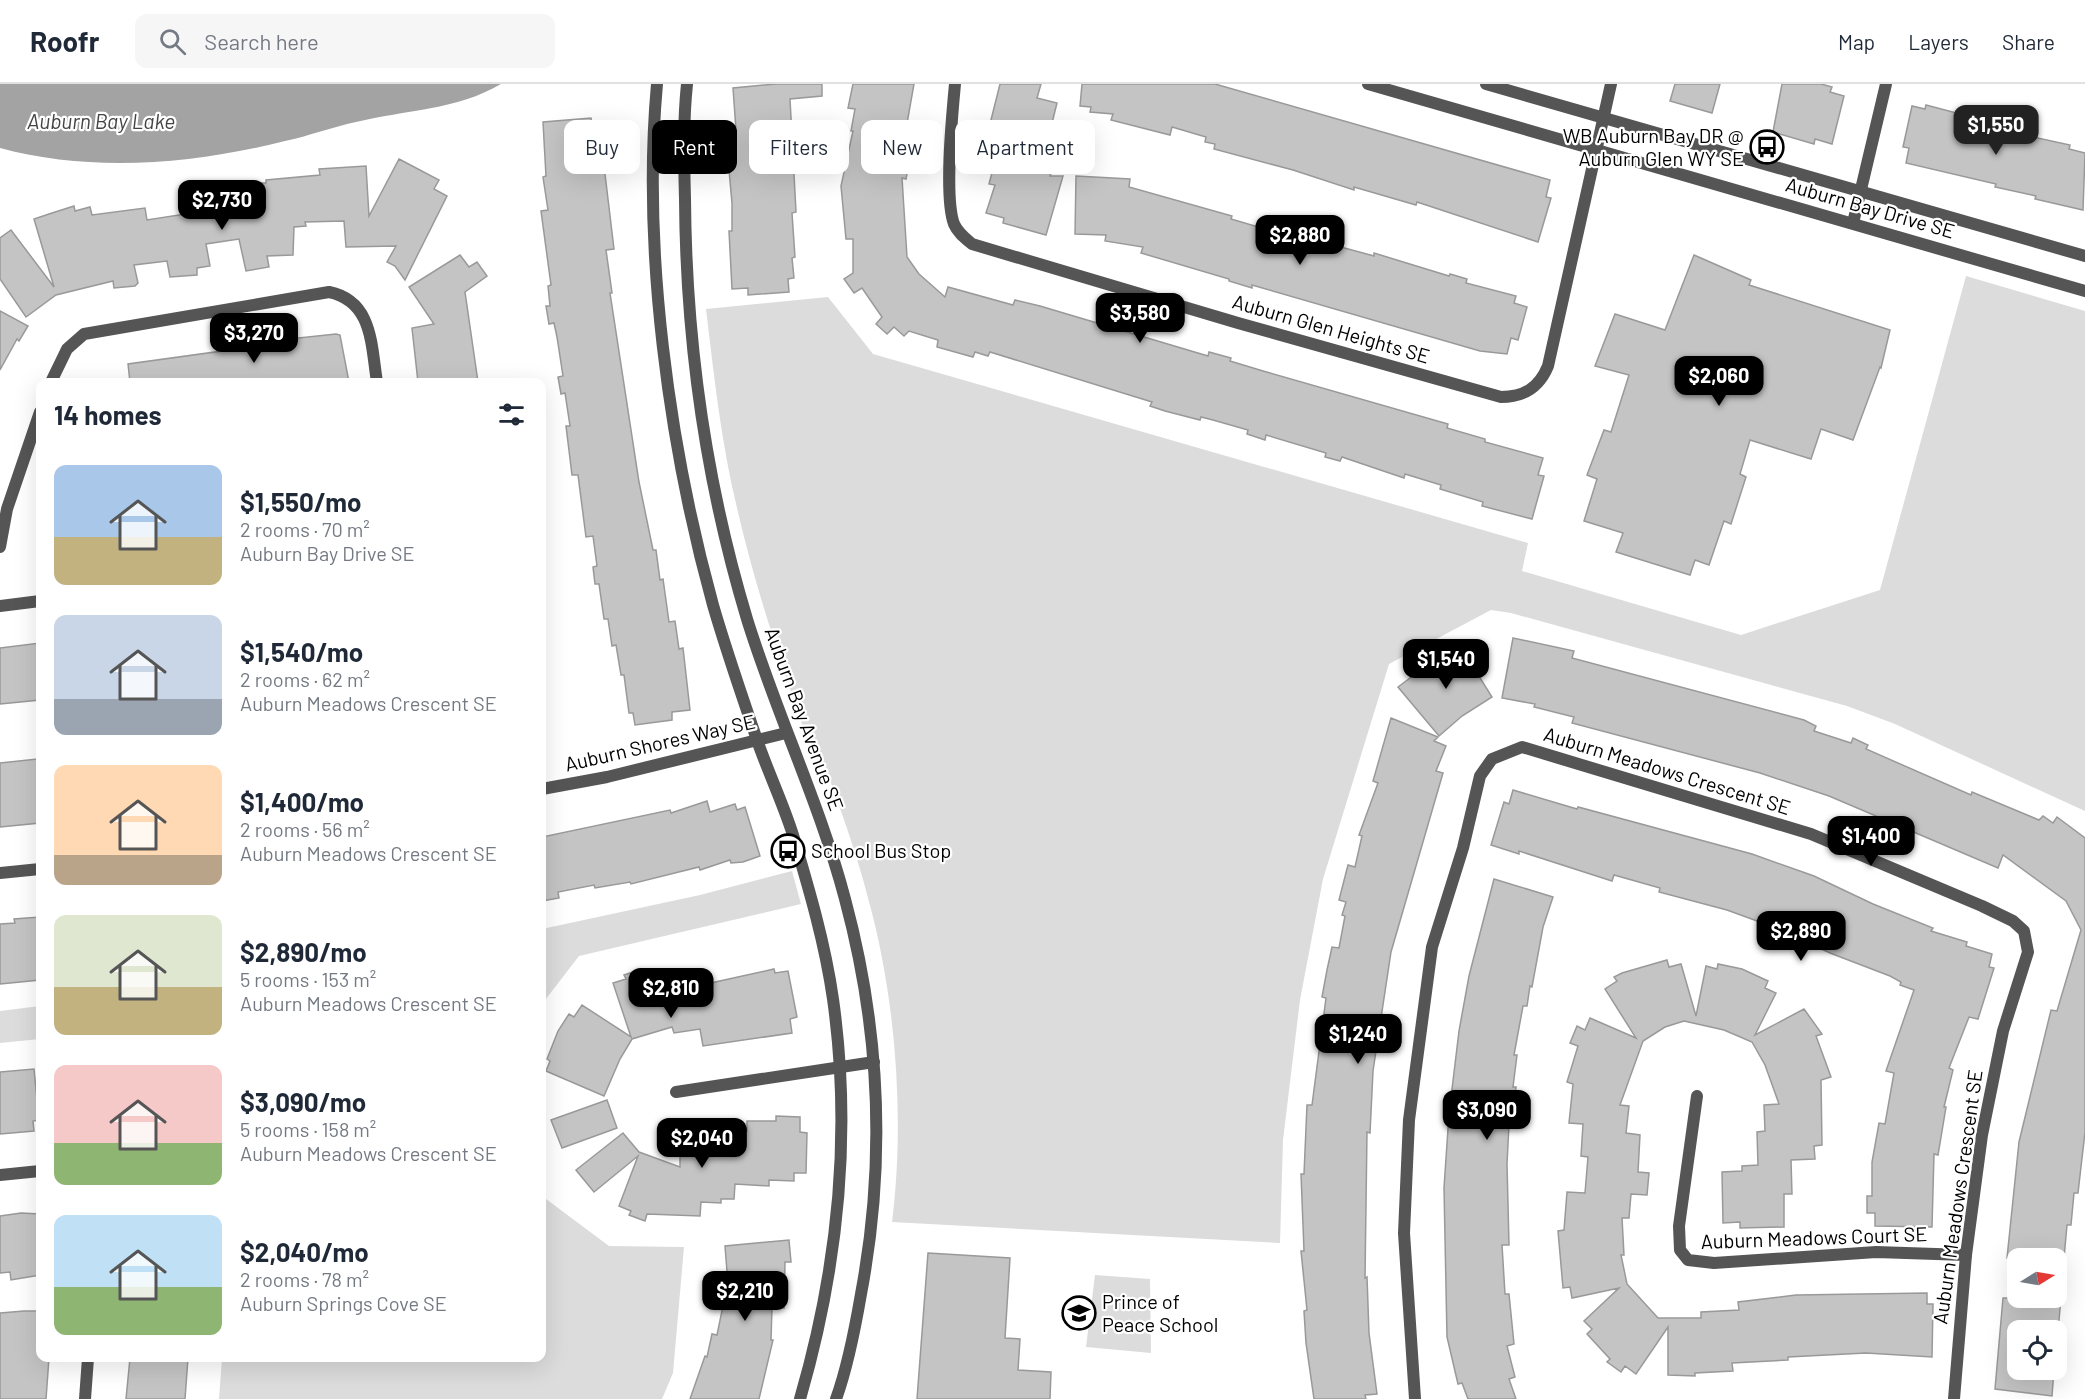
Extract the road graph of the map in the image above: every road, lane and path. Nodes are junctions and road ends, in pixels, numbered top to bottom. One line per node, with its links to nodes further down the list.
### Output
1 (657, 84): 21 (street)
2 (687, 84): 20 (street, Auburn Bay Avenue SE)
3 (955, 84): 9 (street, Auburn Glen Heights SE)
4 (1368, 84): 9 (street, Auburn Bay Drive SE)
5 (1486, 84): 8 (street, Auburn Bay Drive SE)
6 (1611, 84): 8 (street, Auburn Glen Heights SE)
7 (1886, 84): 10 (street)
8 (1603, 118): 9 (street, Auburn Glen Heights SE); 10 (street, Auburn Bay Drive SE)
9 (1596, 150): 11 (street, Auburn Bay Drive SE)
10 (1862, 192): 11 (street); 12 (street, Auburn Bay Drive SE)
11 (1853, 223): 13 (street, Auburn Bay Drive SE)
12 (2085, 256)
13 (2085, 291)
14 (53, 378): 15 (street)
15 (376, 378)
16 (36, 424): 17 (street)
17 (0, 547)
18 (36, 602): 19 (street)
19 (0, 606)
20 (786, 733): 21 (street, Auburn Shores Way SE); 25 (street, Auburn Bay Avenue SE)
21 (757, 741): 22 (street, Auburn Shores Way SE); 26 (street)
22 (546, 788)
23 (36, 869): 24 (street)
24 (0, 873)
25 (874, 1062): 26 (street); 35 (street, Auburn Bay Avenue SE)
26 (840, 1068): 27 (street); 34 (street)
27 (675, 1092)
28 (1697, 1096): 31 (street, Auburn Meadows Court SE)
29 (36, 1171): 30 (street)
30 (0, 1174)
31 (1966, 1255): 36 (street, Auburn Meadows Crescent SE); 37 (street, Auburn Meadows Crescent SE)
32 (88, 1362): 33 (street)
33 (85, 1399)
34 (800, 1399)
35 (836, 1399)
36 (1415, 1399)
37 (1954, 1399)

